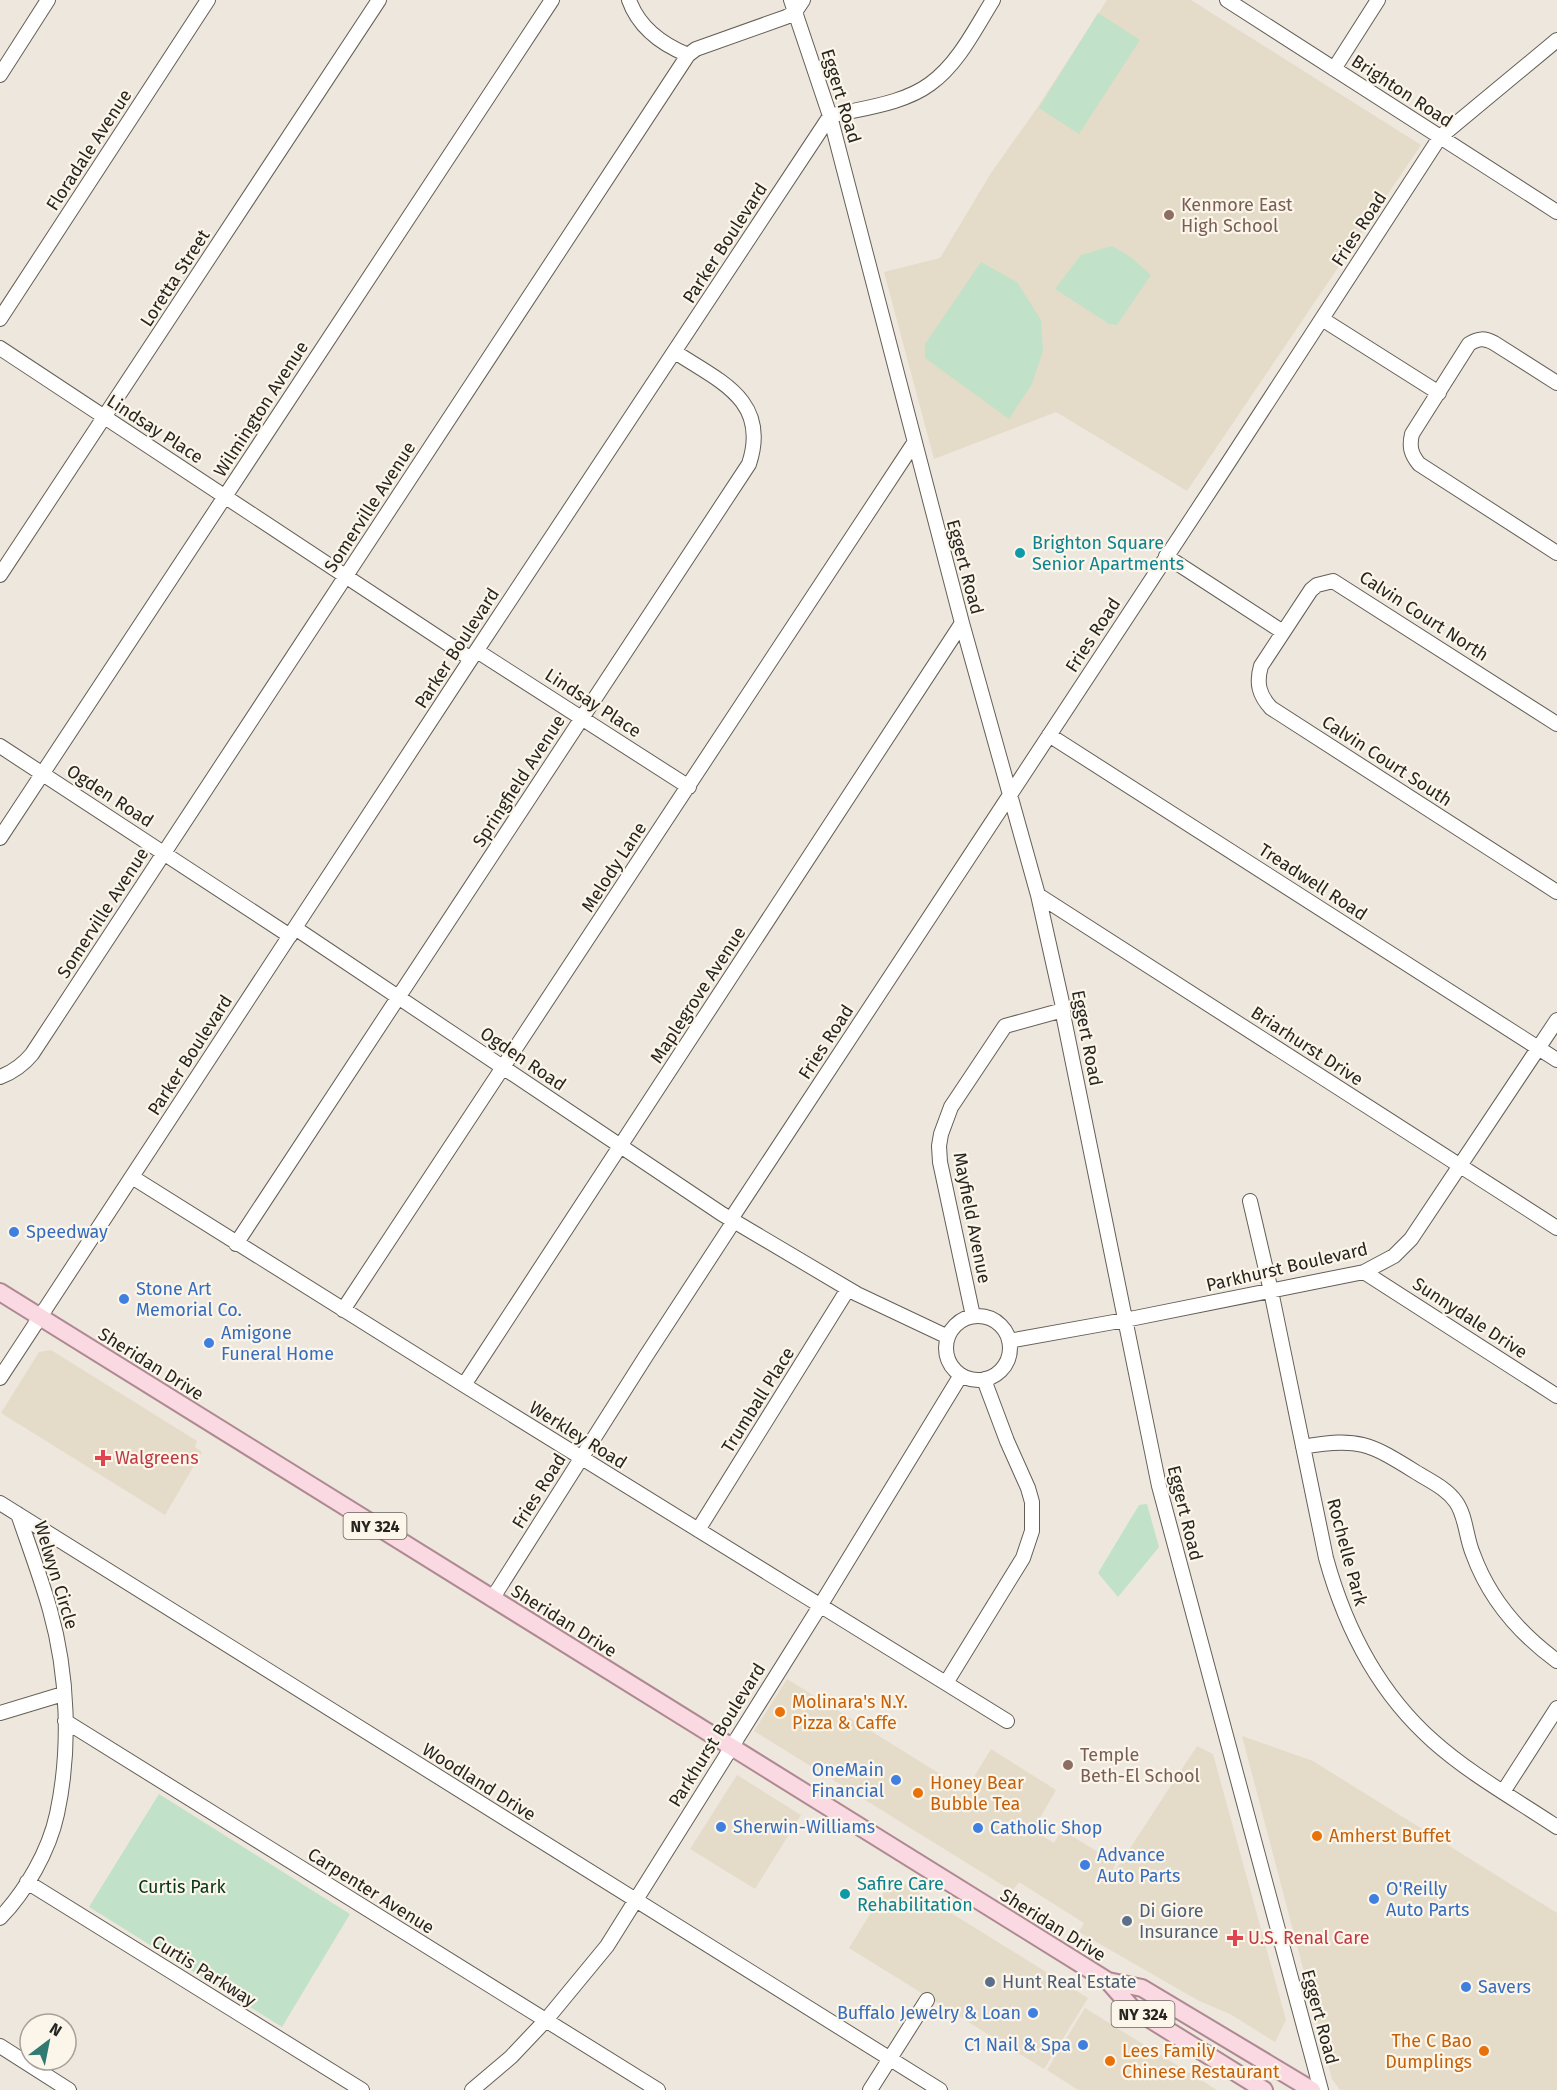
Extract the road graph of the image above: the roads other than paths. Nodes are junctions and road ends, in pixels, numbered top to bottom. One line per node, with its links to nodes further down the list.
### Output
1 (48, 0): 14 (street)
2 (208, 0): 18 (street, Floradale Avenue)
3 (379, 0): 24 (street, Loretta Street)
4 (552, 0): 26 (street, Wilmington Avenue)
5 (629, 0): 12 (street)
6 (803, 0): 10 (street)
7 (993, 0): 15 (street)
8 (1227, 0): 13 (street, Brighton Road)
9 (1378, 0): 13 (street)
10 (793, 6): 12 (street); 15 (street, Eggert Road)
11 (1557, 40): 16 (street, Fries Road)
12 (688, 55): 30 (street, Somerville Avenue)
13 (1334, 69): 16 (street, Brighton Road)
14 (0, 75)
15 (830, 116): 21 (street, Parker Boulevard); 25 (street, Eggert Road)
16 (1440, 137): 17 (street, Brighton Road); 19 (street, Fries Road)
17 (1557, 212)
18 (0, 319)
19 (1322, 319): 23 (street); 28 (street, Fries Road)
20 (0, 348): 24 (street, Lindsay Place)
21 (675, 352): 33 (street, Parker Boulevard); 34 (street, Springfield Avenue)
22 (1557, 383): 23 (street)
23 (1439, 393): 27 (street)
24 (105, 417): 26 (street, Lindsay Place); 29 (street, Loretta Street)
25 (914, 443): 31 (street, Eggert Road); 39 (street, Melody Lane)
26 (225, 497): 30 (street, Lindsay Place); 38 (street, Wilmington Avenue)
27 (1557, 553)
28 (1166, 556): 32 (street); 36 (street, Fries Road)
29 (0, 575)
30 (345, 576): 33 (street, Lindsay Place); 42 (street, Somerville Avenue)
31 (962, 623): 40 (street, Eggert Road); 53 (street, Maplegrove Avenue)
32 (1283, 632): 35 (street, Calvin Court North); 43 (street, Calvin Court South)
33 (474, 655): 34 (street, Lindsay Place); 45 (street, Parker Boulevard)
34 (582, 718): 39 (street, Lindsay Place); 46 (street, Springfield Avenue)
35 (1557, 724)
36 (1049, 735): 40 (street, Fries Road); 49 (street, Treadwell Road)
37 (0, 746): 38 (street, Ogden Road)
38 (42, 773): 41 (street, Wilmington Avenue); 42 (street, Ogden Road)
39 (689, 787): 51 (street, Melody Lane)
40 (1009, 795): 44 (street, Eggert Road); 57 (street, Fries Road)
41 (0, 838)
42 (164, 853): 45 (street, Ogden Road); 52 (street, Somerville Avenue)
43 (1557, 892)
44 (1038, 895): 47 (street, Eggert Road); 54 (street, Briarhurst Drive)
45 (292, 932): 46 (street, Ogden Road); 55 (street, Parker Boulevard)
46 (399, 998): 51 (street, Ogden Road); 59 (street, Springfield Avenue)
47 (1063, 1010): 65 (street, Mayfield Avenue); 67 (street, Eggert Road)
48 (1557, 1020): 49 (street, Parkhurst Boulevard)
49 (1538, 1048): 50 (street, Treadwell Road); 54 (street, Parkhurst Boulevard)
50 (1557, 1060)
51 (504, 1068): 53 (street, Ogden Road); 64 (street, Melody Lane)
52 (0, 1077)
53 (621, 1146): 57 (street, Ogden Road); 73 (street, Maplegrove Avenue)
54 (1461, 1166): 58 (street, Briarhurst Drive); 60 (street, Parkhurst Boulevard)
55 (132, 1177): 59 (street, Werkley Road); 66 (street, Parker Boulevard)
56 (1250, 1201): 62 (street, Rochelle Park)
57 (733, 1220): 61 (street, Ogden Road); 76 (street, Fries Road)
58 (1557, 1228)
59 (236, 1244): 64 (street, Werkley Road)
60 (1364, 1272): 62 (street, Parkhurst Boulevard); 74 (street, Sunnydale Drive)
61 (848, 1289): 68 (street, Ogden Road); 79 (street, Trumball Place)
62 (1271, 1291): 67 (street, Parkhurst Boulevard); 75 (street, Rochelle Park)
63 (0, 1292): 66 (main road, Sheridan Drive / NY 324)
64 (344, 1310): 73 (street, Werkley Road)
65 (973, 1316): 68 (street); 69 (street)
66 (40, 1317): 71 (street, Parker Boulevard); 80 (main road, Sheridan Drive / NY 324)
67 (1125, 1320): 69 (street, Parkhurst Boulevard); 108 (street, Eggert Road)
68 (948, 1337): 70 (street)
69 (1010, 1341): 72 (street)
70 (961, 1375): 72 (street); 81 (street, Parkhurst Boulevard)
71 (0, 1378)
72 (986, 1379): 83 (street)
73 (464, 1385): 76 (street, Werkley Road)
74 (1557, 1396)
75 (1303, 1447): 82 (street); 90 (street, Rochelle Park)
76 (581, 1458): 79 (street, Werkley Road); 80 (street, Fries Road)
77 (0, 1503): 78 (street, Woodland Drive)
78 (18, 1514): 84 (street, Welwyn Circle); 93 (street, Woodland Drive)
79 (698, 1530): 81 (street, Werkley Road)
80 (492, 1599): 89 (main road, Sheridan Drive / NY 324)
81 (820, 1606): 83 (street, Werkley Road); 89 (street, Parkhurst Boulevard)
82 (1557, 1661)
83 (946, 1683): 88 (street, Werkley Road)
84 (63, 1694): 86 (street); 87 (street, Welwyn Circle)
85 (1557, 1708): 90 (street)
86 (0, 1713)
87 (65, 1721): 92 (street, Welwyn Circle); 97 (street, Carpenter Avenue)
88 (1007, 1721)
89 (730, 1747): 93 (street, Parkhurst Boulevard); 95 (main road, Sheridan Drive / NY 324)
90 (1503, 1792): 91 (street, Rochelle Park)
91 (1557, 1827)
92 (27, 1882): 94 (street, Welwyn Circle); 101 (street, Curtis Parkway)
93 (636, 1901): 97 (street, Parkhurst Boulevard); 99 (street, Woodland Drive)
94 (0, 1918)
95 (1108, 1982): 106 (main road, Sheridan Drive / NY 324); 107 (main road, Sheridan Drive / NY 324)
96 (927, 2000): 99 (street)
97 (546, 2020): 102 (street, Parkhurst Boulevard); 103 (street, Carpenter Avenue)
98 (0, 2046): 100 (street)
99 (890, 2058): 104 (street); 105 (street, Woodland Drive)
100 (69, 2090)
101 (362, 2090)
102 (472, 2090)
103 (658, 2090)
104 (870, 2090)
105 (940, 2090)
106 (1264, 2090)
107 (1312, 2090)
108 (1321, 2090)

